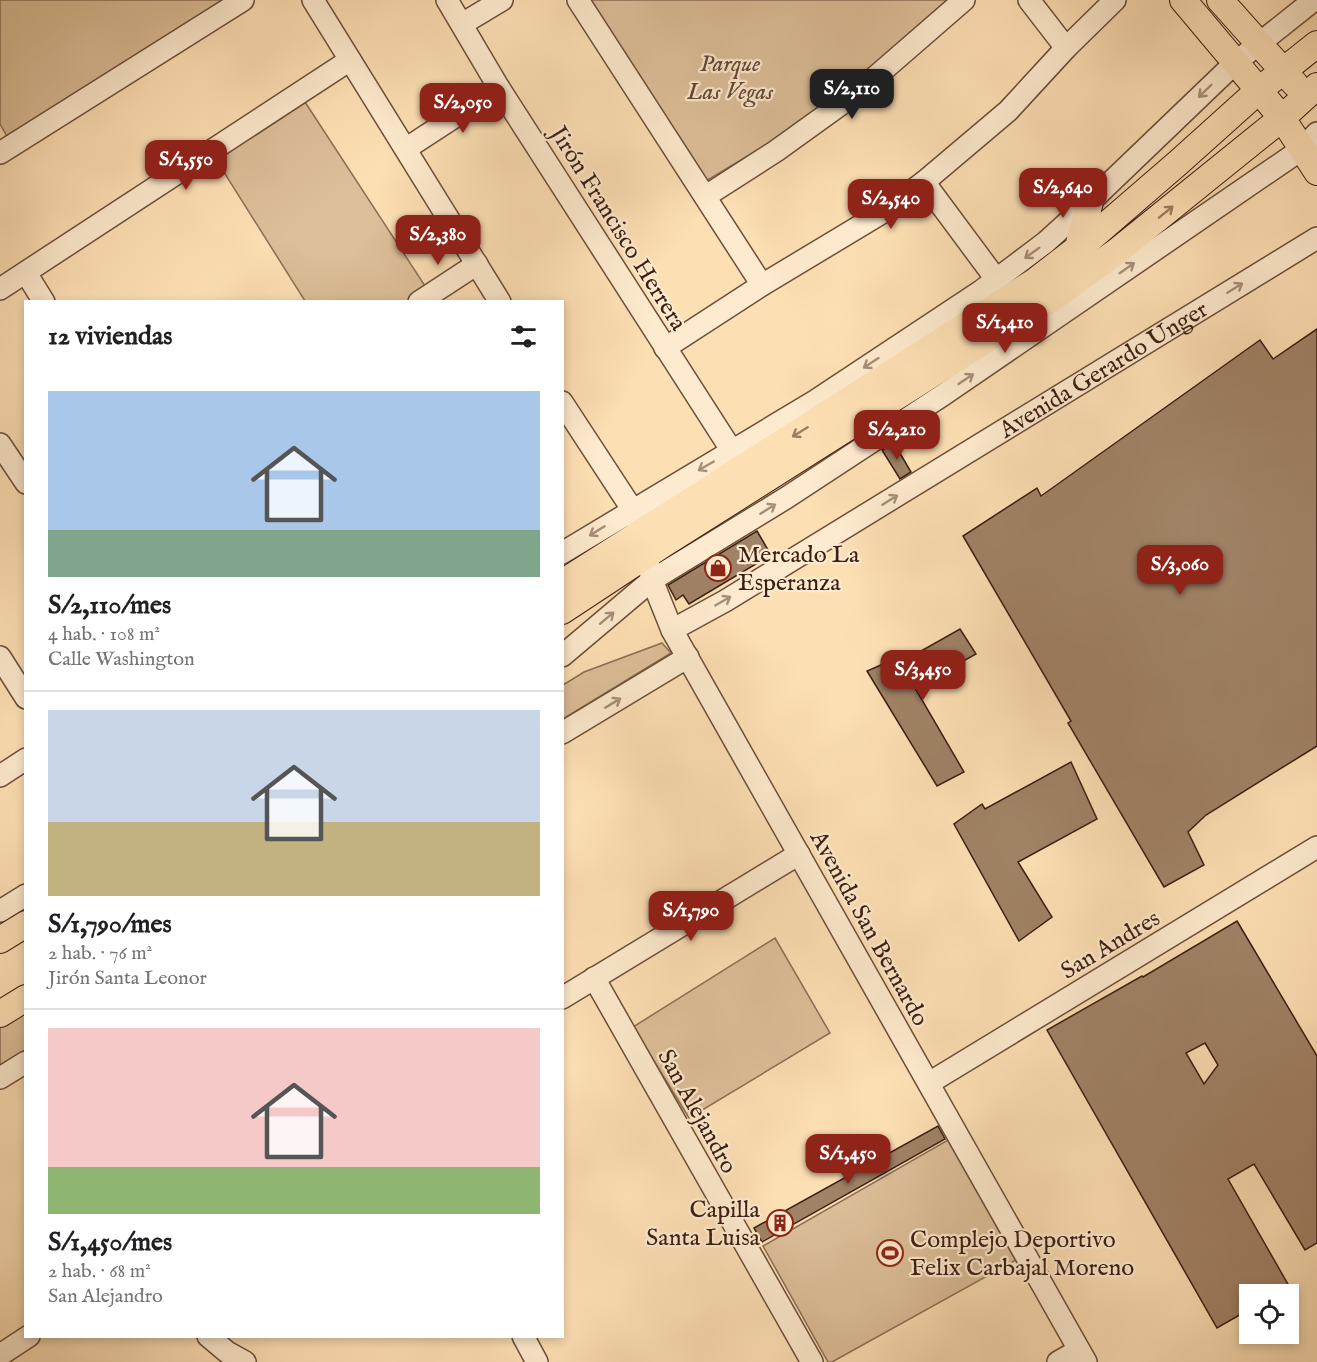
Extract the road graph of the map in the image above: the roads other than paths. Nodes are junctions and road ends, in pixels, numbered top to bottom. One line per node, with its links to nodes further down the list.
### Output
1 (243, 0): 25 (street)
2 (313, 0): 16 (street)
3 (447, 0): 12 (street, Jirón Francisco Herrera)
4 (502, 0): 12 (street)
5 (578, 0): 28 (street)
6 (964, 0): 28 (street)
7 (1029, 0): 15 (street)
8 (1115, 0): 15 (street)
9 (1183, 0): 17 (main road)
10 (1220, 0): 13 (main road)
11 (1314, 0): 13 (street)
12 (462, 24): 19 (street, Jirón Francisco Herrera)
13 (1259, 44): 17 (street); 18 (main road)
14 (1317, 44): 18 (main road)
15 (1066, 48): 27 (street)
16 (350, 60): 24 (street); 33 (street)
17 (1236, 62): 20 (main road); 29 (street, one-way to 29)
18 (1284, 71): 20 (main road); 21 (main road)
19 (499, 88): 24 (street); 40 (street, Jirón Francisco Herrera)
20 (1258, 91): 22 (main road); 31 (main road)
21 (1313, 97): 22 (main road)
22 (1281, 118): 23 (main road); 45 (main road, one-way to 22)
23 (1310, 141): 26 (main road); 45 (street, one-way to 23)
24 (406, 148): 32 (street)
25 (0, 153)
26 (1317, 172)
27 (924, 182): 34 (street); 35 (street)
28 (706, 196): 35 (street)
29 (1090, 202): 31 (main road); 34 (street, one-way to 34)
30 (1317, 238): 49 (street, Avenida Gerardo Unger, one-way to 30)
31 (1078, 247): 45 (main road, one-way to 45)
32 (477, 264): 38 (street); 39 (street)
33 (26, 273): 36 (street); 37 (street)
34 (996, 279): 43 (street, one-way to 43)
35 (762, 285): 40 (street)
36 (0, 289)
37 (43, 300)
38 (422, 300)
39 (499, 300)
40 (665, 348): 43 (street, Jirón Francisco Herrera)
41 (564, 406): 45 (street, Avenida San Bernardo)
42 (0, 444): 44 (street)
43 (732, 451): 45 (street, one-way to 45)
44 (24, 480)
45 (643, 545): 46 (street, one-way to 46); 47 (main road); 48 (main road); 49 (street, Avenida San Bernardo); 50 (street, one-way to 45)
46 (564, 552)
47 (564, 582)
48 (564, 609)
49 (672, 630): 52 (street, Avenida San Bernardo)
50 (564, 653)
51 (0, 657): 53 (street)
52 (688, 657): 54 (street, one-way to 52); 58 (street, Avenida San Bernardo)
53 (24, 695)
54 (564, 732)
55 (24, 760): 56 (street)
56 (0, 776)
57 (1317, 847): 69 (street, San Andres)
58 (799, 854): 63 (street); 69 (street, Avenida San Bernardo)
59 (24, 896): 60 (street)
60 (0, 912)
61 (24, 925): 62 (main road)
62 (0, 940)
63 (594, 978): 64 (street); 77 (street, San Alejandro)
64 (564, 997)
65 (24, 999): 66 (main road)
66 (0, 1014)
67 (24, 1063): 68 (street)
68 (0, 1078)
69 (929, 1083): 74 (street, Avenida San Bernardo)
70 (26, 1338): 73 (street)
71 (210, 1338): 75 (street)
72 (524, 1338): 76 (street)
73 (0, 1355)
74 (1083, 1356): 78 (street)
75 (245, 1362)
76 (537, 1362)
77 (812, 1362)
78 (1058, 1362)

